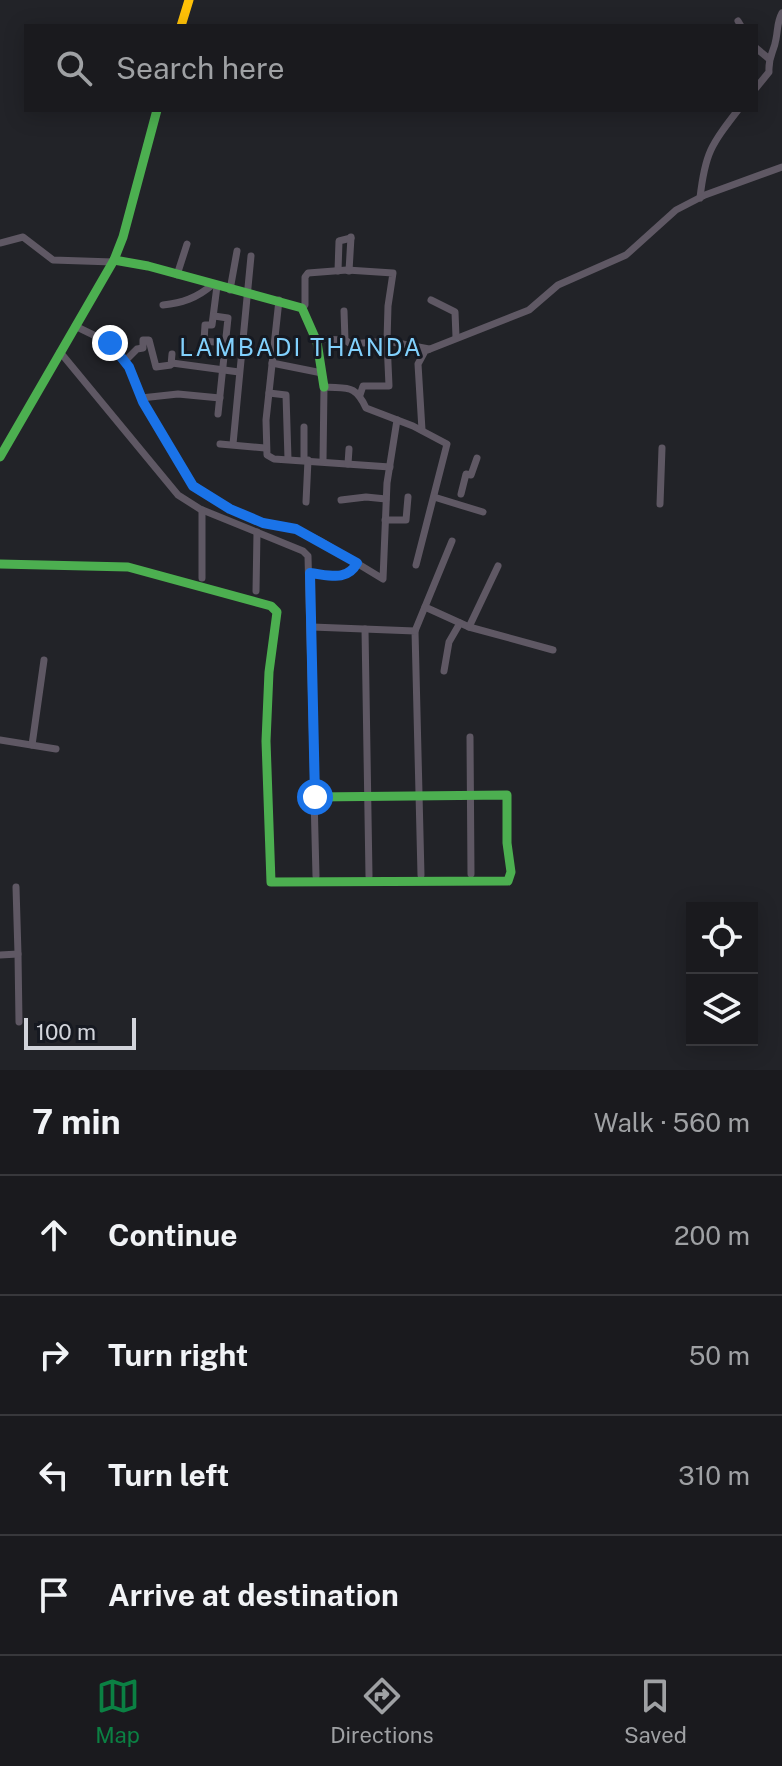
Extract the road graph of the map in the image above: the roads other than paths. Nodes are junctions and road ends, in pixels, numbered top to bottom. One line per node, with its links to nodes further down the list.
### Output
1 (189, 0): 3 (street)
2 (782, 13): 5 (street)
3 (182, 24)
4 (758, 50): 5 (street)
5 (768, 58): 6 (street)
6 (758, 86)
7 (156, 112): 15 (street)
8 (736, 112): 10 (street)
9 (782, 167): 10 (street)
10 (700, 198): 29 (street)
11 (0, 243): 15 (street)
12 (187, 244): 18 (street)
13 (237, 251): 20 (street)
14 (251, 256): 21 (street)
15 (113, 261): 18 (street); 28 (street)
16 (338, 271): 17 (street); 17 (street); 25 (street)
17 (349, 271): 32 (street)
18 (177, 275): 19 (street)
19 (214, 286): 20 (street); 24 (street); 27 (street)
20 (230, 290): 21 (street)
21 (248, 295): 22 (street); 39 (street)
22 (279, 300): 25 (street); 37 (street)
23 (431, 300): 29 (street)
24 (163, 305)
25 (302, 308): 30 (street)
26 (344, 311): 31 (street)
27 (214, 316): 33 (street); 33 (street)
28 (75, 326): 35 (street); 36 (street)
29 (456, 337): 34 (street)
30 (316, 339): 31 (street); 40 (street)
31 (345, 340): 32 (street)
32 (387, 341): 34 (street); 43 (street)
33 (225, 343): 38 (street)
34 (429, 349): 49 (street)
35 (60, 352): 57 (street); 71 (street)
36 (125, 361): 38 (street); 44 (street)
37 (272, 363): 40 (street); 42 (street)
38 (223, 369): 39 (street); 45 (street)
39 (239, 372): 52 (street)
40 (322, 373): 41 (street)
41 (324, 387): 43 (street); 53 (street)
42 (269, 393): 54 (street); 59 (street)
43 (360, 395): 47 (street)
44 (141, 398): 45 (street); 76 (street)
45 (220, 398): 46 (street)
46 (218, 414)
47 (397, 420): 49 (street); 63 (street)
48 (304, 427): 50 (street)
49 (422, 430): 66 (street)
50 (304, 443): 53 (street); 60 (street)
51 (220, 444): 52 (street)
52 (233, 444): 54 (street)
53 (323, 444): 61 (street)
54 (265, 448): 59 (street)
55 (662, 448): 70 (street)
56 (349, 449): 62 (street)
57 (1, 452)
58 (477, 458): 64 (street)
59 (288, 459): 60 (street)
60 (306, 460): 61 (street); 69 (street)
61 (323, 461): 62 (street)
62 (348, 464): 63 (street)
63 (390, 467): 67 (street)
64 (461, 494)
65 (408, 497): 73 (street)
66 (434, 497): 72 (street); 78 (street)
67 (386, 499): 68 (street); 73 (street)
68 (341, 500)
69 (306, 502)
70 (660, 504)
71 (202, 510): 74 (street); 81 (street)
72 (483, 512)
73 (385, 520): 76 (street)
74 (257, 532): 80 (street); 82 (street)
75 (452, 541): 83 (street)
76 (357, 563): 80 (street)
77 (0, 564): 96 (street)
78 (416, 565)
79 (498, 566): 86 (street)
80 (310, 573): 85 (street)
81 (202, 578)
82 (256, 591)
83 (425, 607): 84 (street); 88 (street)
84 (460, 623): 86 (street); 91 (street)
85 (312, 627): 87 (street); 99 (street)
86 (469, 627): 89 (street)
87 (365, 629): 88 (street); 97 (street)
88 (415, 631): 98 (street)
89 (553, 650)
90 (44, 660): 94 (street)
91 (444, 671)
92 (470, 737): 96 (street)
93 (0, 740): 94 (street)
94 (32, 745): 95 (street)
95 (56, 749)
96 (470, 795): 98 (street); 100 (street)
97 (368, 796): 98 (street); 99 (street); 103 (street)
98 (418, 796): 101 (street)
99 (315, 797): 102 (street)
100 (471, 874)
101 (421, 875)
102 (316, 876)
103 (369, 876)
104 (16, 887): 105 (street)
105 (18, 954): 106 (street); 107 (street)
106 (0, 955)
107 (19, 1022)

